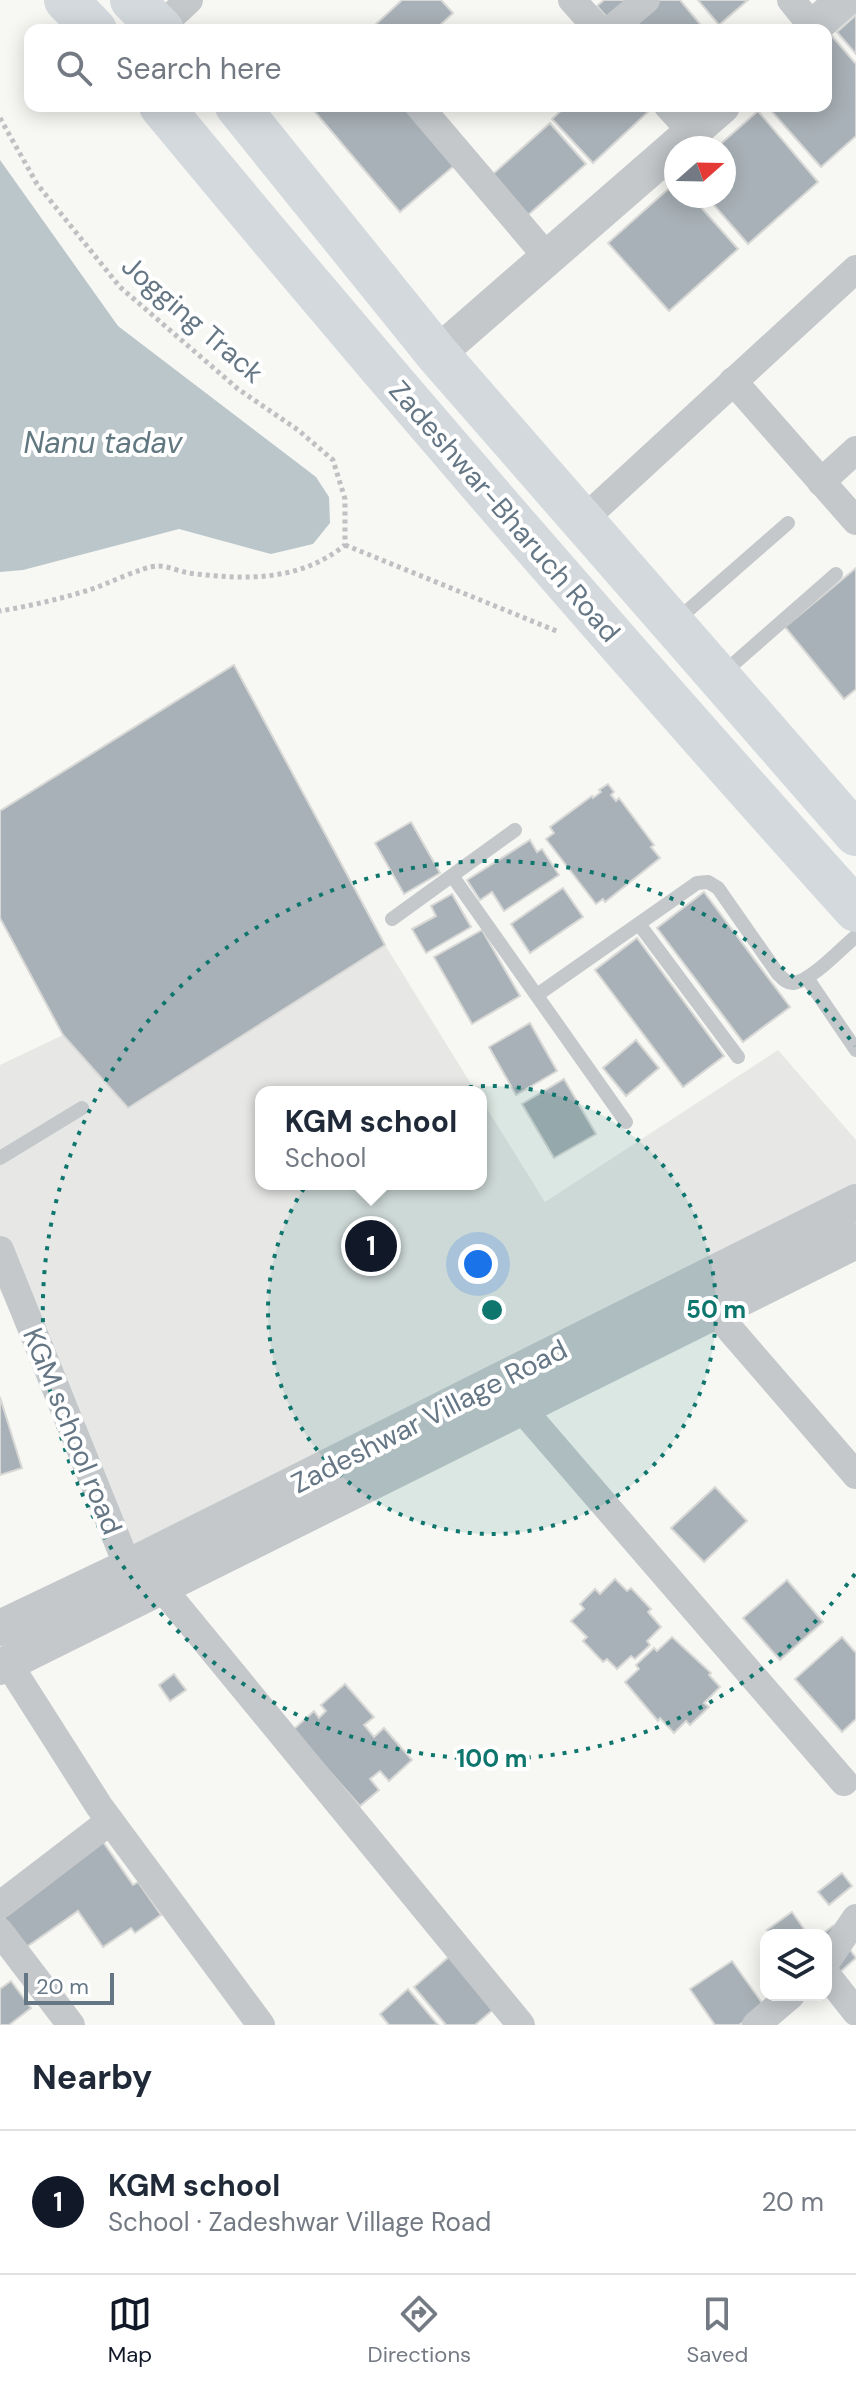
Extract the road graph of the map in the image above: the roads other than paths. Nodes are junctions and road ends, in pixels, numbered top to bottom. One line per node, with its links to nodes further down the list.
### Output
1 (66, 0): 6 (main road)
2 (572, 0): 7 (street)
3 (646, 0): 8 (street)
4 (844, 0): 5 (street)
5 (804, 19)
6 (89, 24)
7 (594, 24)
8 (617, 24)
9 (166, 112): 30 (main road, Zadeshwar-Bharuch Road)
10 (242, 112): 17 (main road, Zadeshwar-Bharuch Road)
11 (424, 112): 15 (street)
12 (674, 112): 14 (street)
13 (715, 112): 14 (street)
14 (692, 132): 15 (street)
15 (548, 258): 17 (street)
16 (856, 269): 18 (street)
17 (437, 354): 21 (main road, Zadeshwar-Bharuch Road)
18 (733, 381): 20 (street); 21 (street)
19 (856, 450): 20 (street)
20 (821, 482): 22 (street)
21 (582, 521): 25 (main road, Zadeshwar-Bharuch Road)
22 (856, 521)
23 (788, 523): 25 (lane)
24 (836, 574): 26 (lane)
25 (672, 624): 26 (main road, Zadeshwar-Bharuch Road)
26 (720, 676): 27 (main road, Zadeshwar-Bharuch Road)
27 (850, 814)
28 (515, 830): 29 (lane)
29 (453, 877): 31 (lane); 35 (lane)
30 (856, 910)
31 (392, 919)
32 (639, 924): 34 (lane); 35 (lane); 37 (lane)
33 (856, 936): 34 (lane)
34 (807, 978): 36 (lane)
35 (537, 995): 39 (lane)
36 (856, 1050)
37 (738, 1057)
38 (82, 1108): 40 (lane)
39 (626, 1122)
40 (0, 1158)
41 (856, 1202): 47 (street, Zadeshwar Village Road)
42 (856, 1241): 44 (street)
43 (0, 1250): 47 (street, KGM school road)
44 (715, 1312): 45 (street); 46 (street)
45 (522, 1409): 48 (street); 51 (street)
46 (856, 1475)
47 (128, 1567): 49 (street, Zadeshwar Village Road)
48 (162, 1588): 50 (street); 62 (street)
49 (0, 1628)
50 (4, 1665): 52 (street)
51 (844, 1782)
52 (110, 1821): 53 (street); 61 (street)
53 (0, 1905)
54 (856, 1918): 56 (street)
55 (0, 1932): 60 (street)
56 (832, 1953)
57 (832, 1982): 59 (street)
58 (784, 2001): 63 (street)
59 (856, 2012)
60 (71, 2025)
61 (261, 2025)
62 (521, 2025)
63 (756, 2025)

